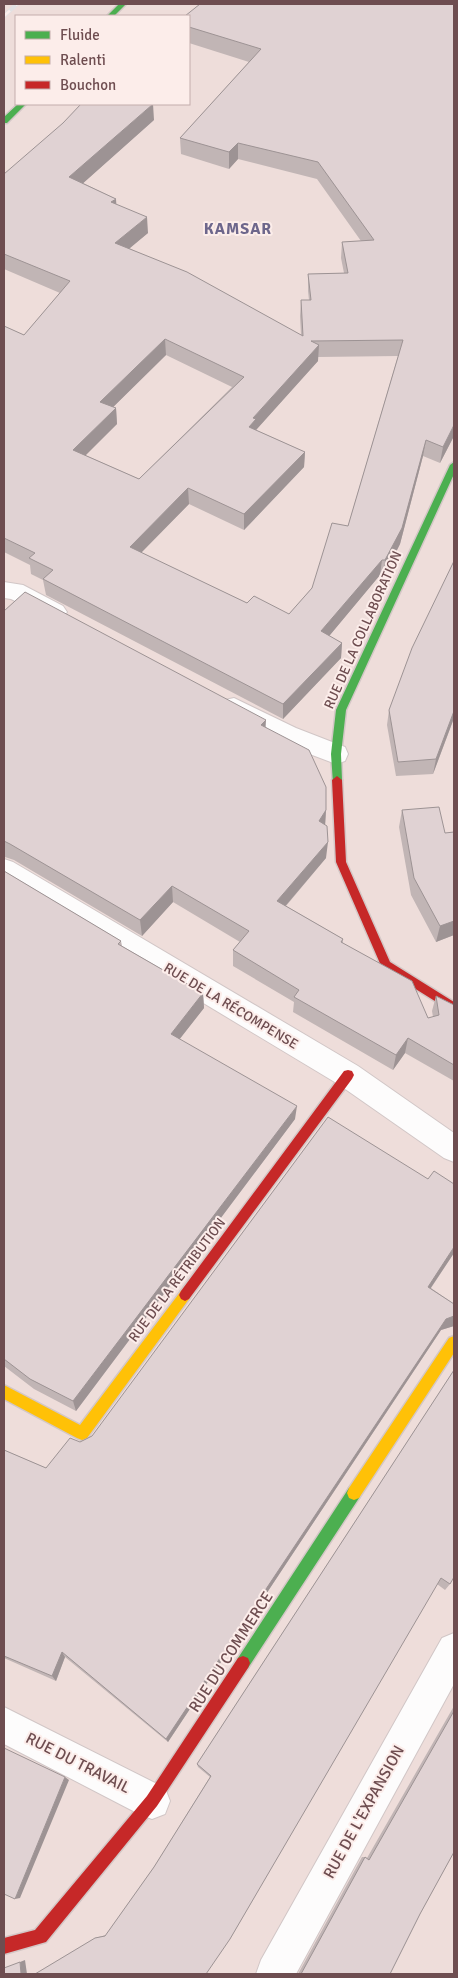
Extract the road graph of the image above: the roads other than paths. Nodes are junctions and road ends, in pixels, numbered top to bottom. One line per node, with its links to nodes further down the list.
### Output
1 (123, 4): 2 (street)
2 (111, 15)
3 (21, 105): 4 (street)
4 (4, 121)
5 (454, 464): 9 (street, RUE DE LA COLLABORATION)
6 (4, 590): 7 (street)
7 (76, 623)
8 (216, 698): 9 (street)
9 (336, 754): 11 (street, RUE DE LA COLLABORATION)
10 (4, 870): 12 (street, RUE DE LA RÉCOMPENSE)
11 (454, 1008)
12 (348, 1075): 13 (street, RUE DE LA RÉCOMPENSE); 15 (street, RUE DE LA RÉTRIBUTION)
13 (454, 1149)
14 (454, 1342): 18 (street, RUE DU COMMERCE)
15 (4, 1392)
16 (454, 1650): 20 (street, RUE DE L'EXPANSION)
17 (4, 1725): 18 (street, RUE DU TRAVAIL)
18 (152, 1801): 19 (street, RUE DU COMMERCE)
19 (4, 1946)
20 (275, 1974)

